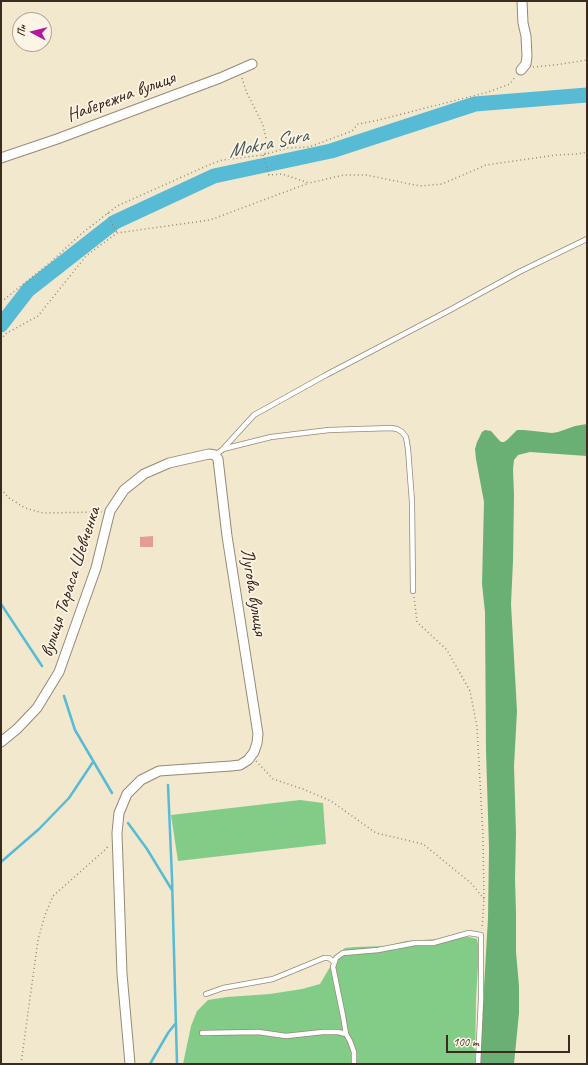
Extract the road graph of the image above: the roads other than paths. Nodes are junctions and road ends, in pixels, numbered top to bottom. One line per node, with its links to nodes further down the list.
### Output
1 (522, 1): 3 (street)
2 (252, 64): 4 (street, Набережна вулиця)
3 (521, 70)
4 (1, 158)
5 (587, 239): 6 (lane)
6 (219, 452): 7 (lane); 8 (street, вулиця Тараса Шевченка); 13 (street, Лугова вулиця)
7 (413, 591)
8 (1, 742)
9 (334, 962): 10 (lane); 12 (lane); 15 (lane)
10 (206, 994)
11 (202, 1033): 12 (lane)
12 (346, 1034): 14 (lane)
13 (130, 1064)
14 (354, 1064)
15 (478, 1064)

